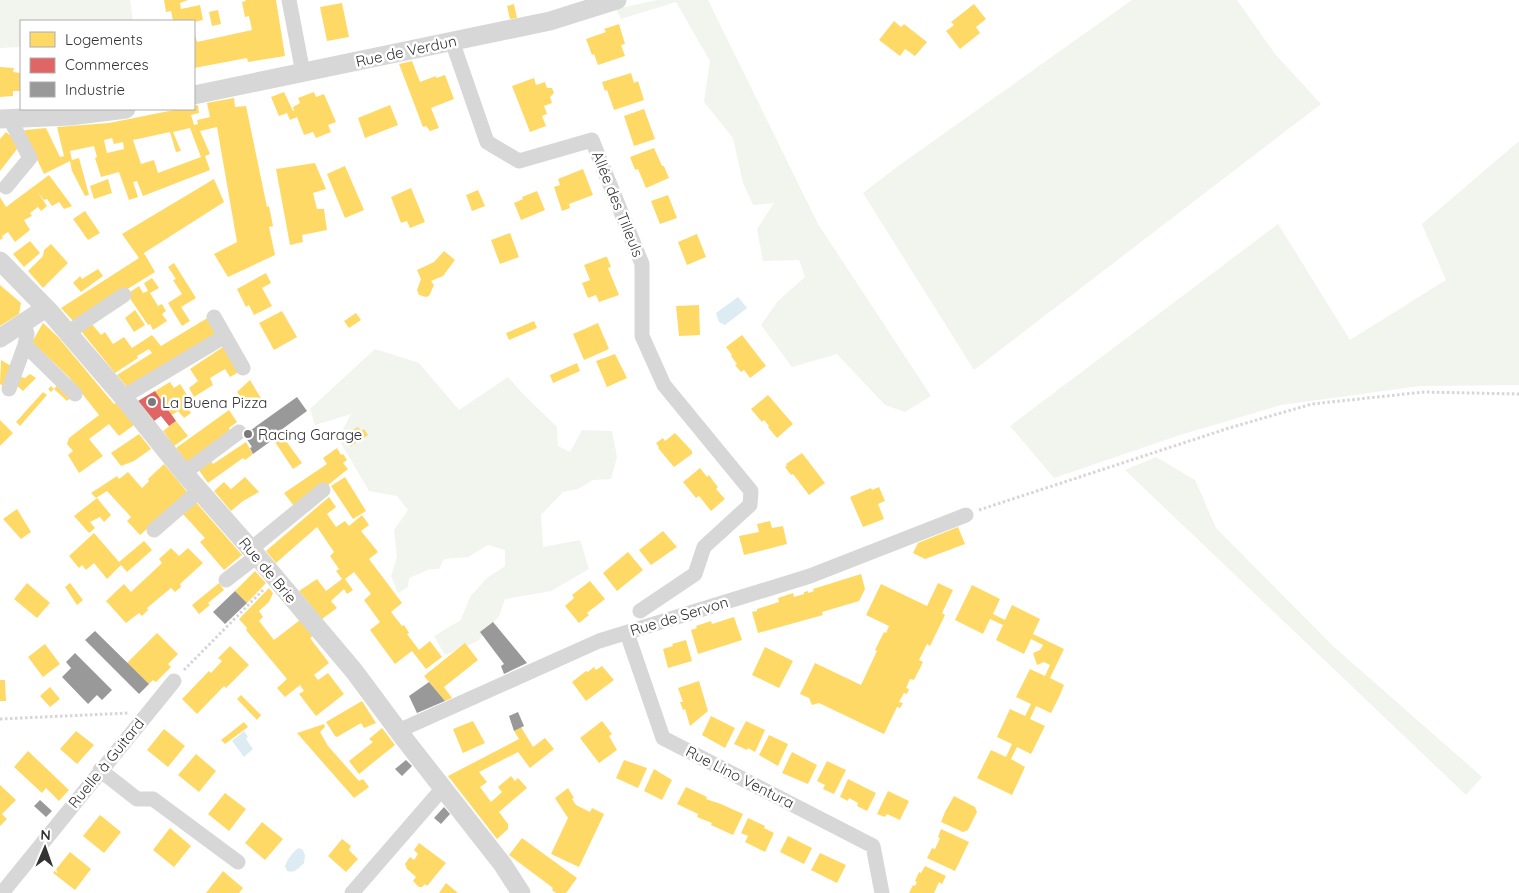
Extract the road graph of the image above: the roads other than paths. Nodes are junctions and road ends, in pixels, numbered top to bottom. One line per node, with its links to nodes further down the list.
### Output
1 (289, 0): 4 (street)
2 (617, 0): 3 (street, Rue de Verdun)
3 (452, 41): 4 (street, Rue de Verdun); 30 (street, Allée des Tilleuls)
4 (303, 73): 5 (street, Rue de Verdun)
5 (195, 95)
6 (118, 110): 7 (street)
7 (5, 119): 8 (street)
8 (6, 187)
9 (1, 262): 11 (street, Rue de Brie)
10 (124, 295): 14 (street)
11 (46, 308): 13 (street); 14 (street, Rue de Brie)
12 (214, 317): 15 (street)
13 (24, 323): 16 (street); 17 (street)
14 (67, 333): 21 (street, Rue de Brie)
15 (225, 336): 18 (street); 21 (street)
16 (0, 338)
17 (25, 345): 19 (street); 20 (street)
18 (244, 368)
19 (9, 389)
20 (75, 394)
21 (123, 397): 23 (street, Rue de Brie)
22 (239, 432): 23 (street)
23 (184, 473): 25 (street, Rue de Brie)
24 (323, 490): 28 (street)
25 (199, 491): 27 (street); 28 (street, Rue de Brie)
26 (966, 515): 31 (street, Rue de Servon)
27 (154, 530)
28 (254, 552): 29 (street); 33 (street, Rue de Brie)
29 (226, 580)
30 (640, 611)
31 (627, 632): 33 (street, Rue de Servon); 40 (street, Rue Lino Ventura)
32 (174, 681): 34 (street, Ruelle à Guitard)
33 (398, 731): 35 (street, Rue de Brie)
34 (100, 770): 36 (street); 37 (street, Ruelle à Guitard)
35 (443, 788): 38 (street); 39 (street, Rue de Brie)
36 (238, 862)
37 (2, 893)
38 (352, 893)
39 (522, 893)
40 (882, 893)

